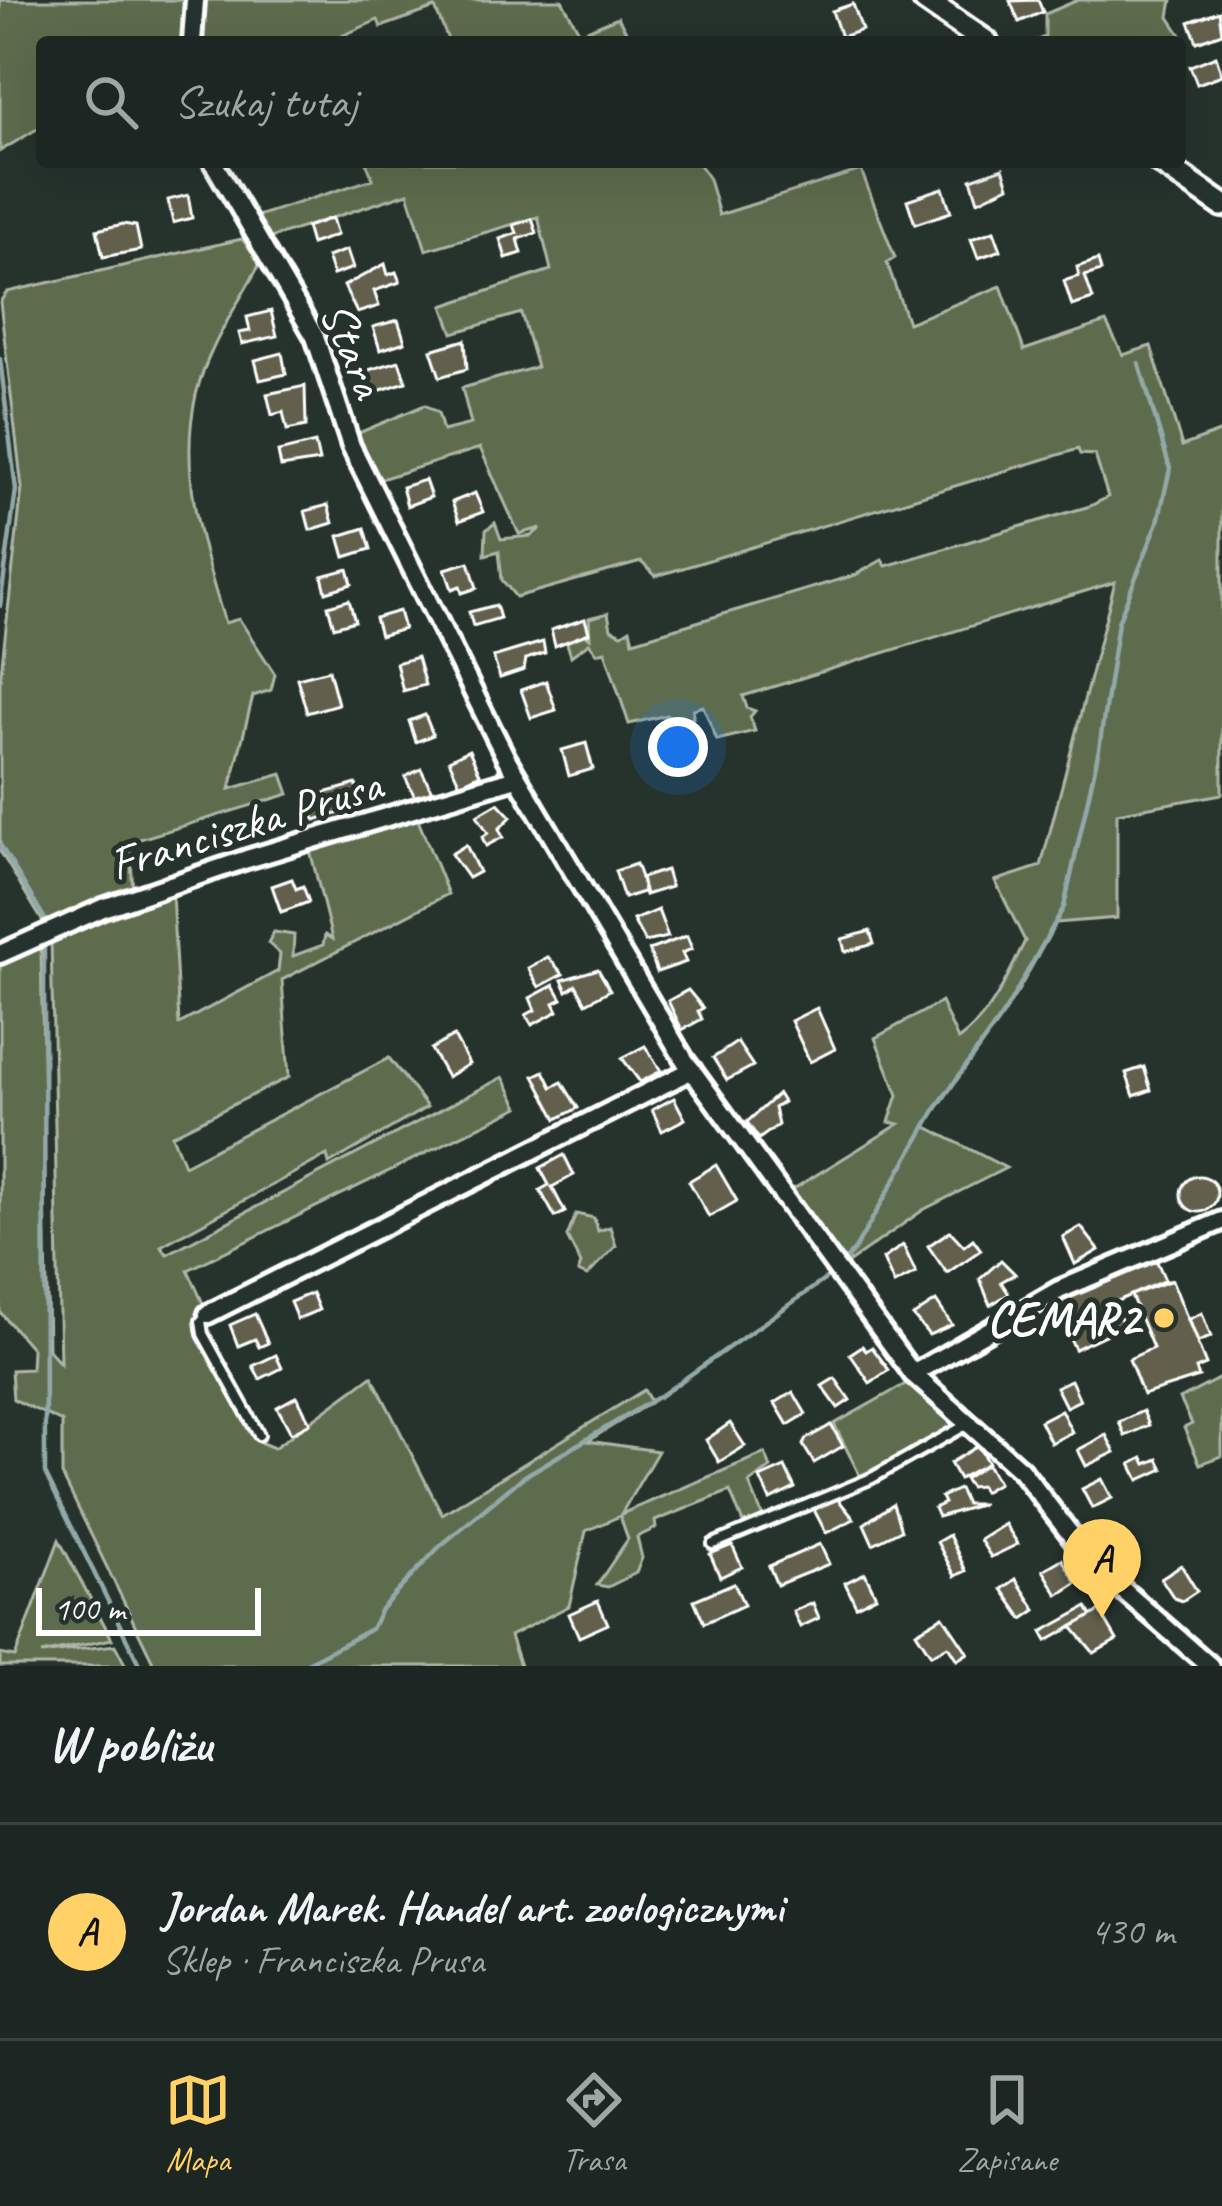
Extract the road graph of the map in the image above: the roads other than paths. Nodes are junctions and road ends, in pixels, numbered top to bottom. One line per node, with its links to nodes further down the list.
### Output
1 (195, 0): 3 (street)
2 (926, 0): 4 (street)
3 (192, 36)
4 (977, 36)
5 (216, 168): 8 (street, Stara)
6 (1169, 168): 7 (street)
7 (1222, 205)
8 (516, 778): 9 (street, Franciszka Prusa); 10 (street)
9 (0, 953)
10 (692, 1070): 12 (street); 13 (street)
11 (1222, 1221): 13 (street)
12 (208, 1314): 15 (lane)
13 (913, 1373): 14 (street)
14 (968, 1424): 16 (lane); 17 (street)
15 (259, 1435)
16 (713, 1544)
17 (1210, 1666)

